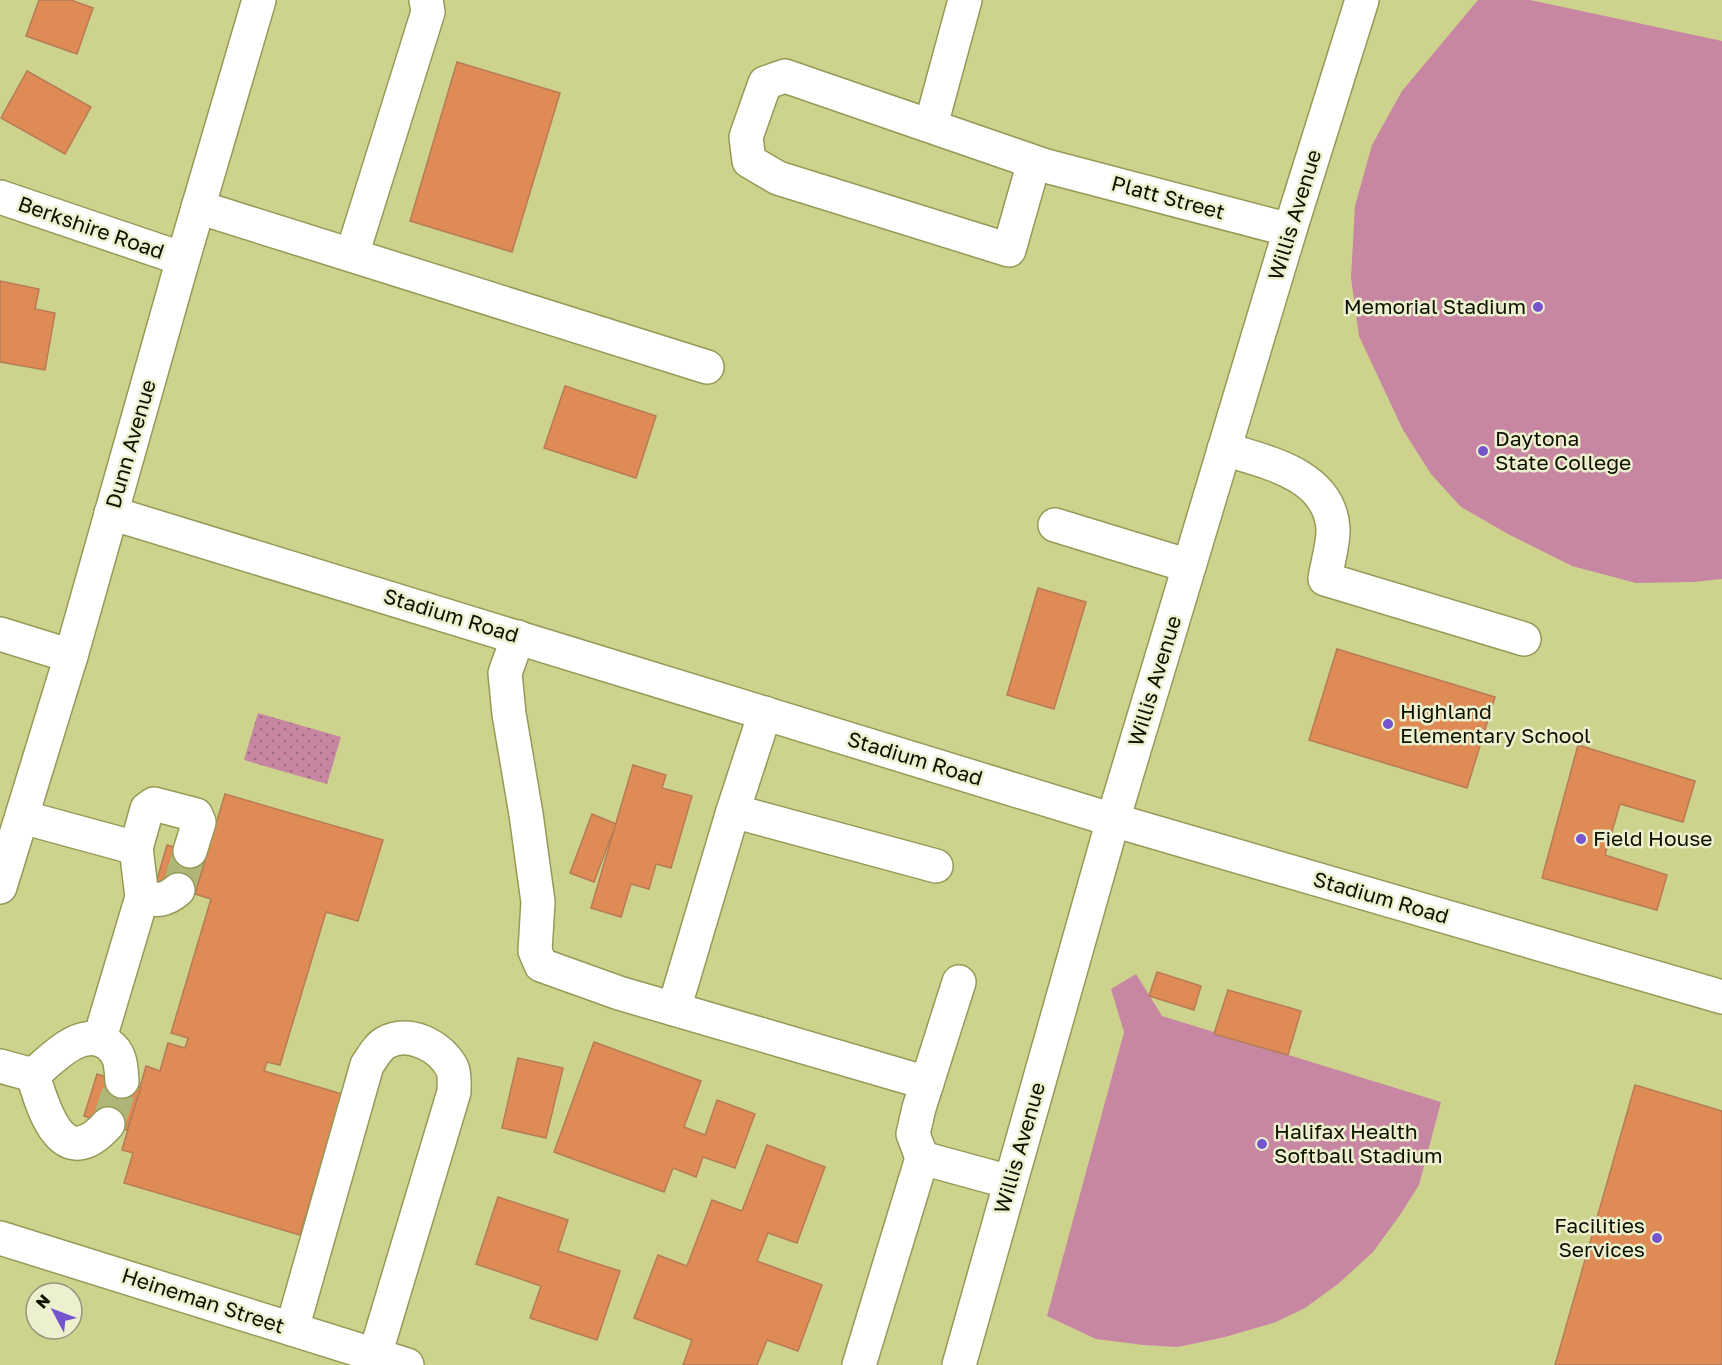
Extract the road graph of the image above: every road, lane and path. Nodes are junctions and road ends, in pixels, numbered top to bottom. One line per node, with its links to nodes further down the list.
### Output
1 (259, 0): 8 (street, Dunn Avenue)
2 (426, 0): 10 (street)
3 (965, 0): 5 (street)
4 (1362, 0): 9 (street, Willis Avenue)
5 (931, 125): 6 (street, Platt Street); 6 (street, Platt Street)
6 (1040, 164): 9 (street, Platt Street)
7 (0, 197): 11 (street, Berkshire Road)
8 (198, 207): 10 (street); 11 (street, Dunn Avenue)
9 (1290, 230): 13 (street, Willis Avenue)
10 (352, 255): 12 (street)
11 (183, 259): 14 (street, Dunn Avenue)
12 (707, 367)
13 (1224, 449): 16 (street, Willis Avenue); 19 (street)
14 (111, 513): 18 (street, Stadium Road); 20 (street, Dunn Avenue)
15 (1055, 525): 16 (street)
16 (1189, 566): 24 (street, Willis Avenue)
17 (0, 634): 20 (street)
18 (518, 637): 21 (street, Stadium Road); 33 (street)
19 (1524, 639)
20 (71, 656): 23 (street, Dunn Avenue)
21 (765, 713): 22 (street); 24 (street, Stadium Road)
22 (733, 811): 27 (street); 33 (street)
23 (22, 817): 25 (street); 28 (street, Dunn Avenue)
24 (1113, 820): 32 (street, Stadium Road); 41 (street, Willis Avenue)
25 (136, 848): 26 (street); 30 (street)
26 (190, 851)
27 (936, 866)
28 (0, 887)
29 (178, 890): 30 (street)
30 (142, 897): 34 (street)
31 (959, 982): 38 (street)
32 (1722, 997)
33 (674, 1009): 38 (street)
34 (100, 1038): 36 (street); 37 (street)
35 (0, 1066): 36 (street)
36 (33, 1075): 39 (street)
37 (122, 1081)
38 (927, 1083): 40 (street)
39 (108, 1124)
40 (922, 1158): 41 (street); 46 (street)
41 (1010, 1182): 47 (street, Willis Avenue)
42 (0, 1238): 43 (street, Heineman Street)
43 (292, 1329): 44 (street, Heineman Street); 44 (street)
44 (375, 1355): 45 (street, Heineman Street)
45 (407, 1365)
46 (860, 1365)
47 (959, 1365)

